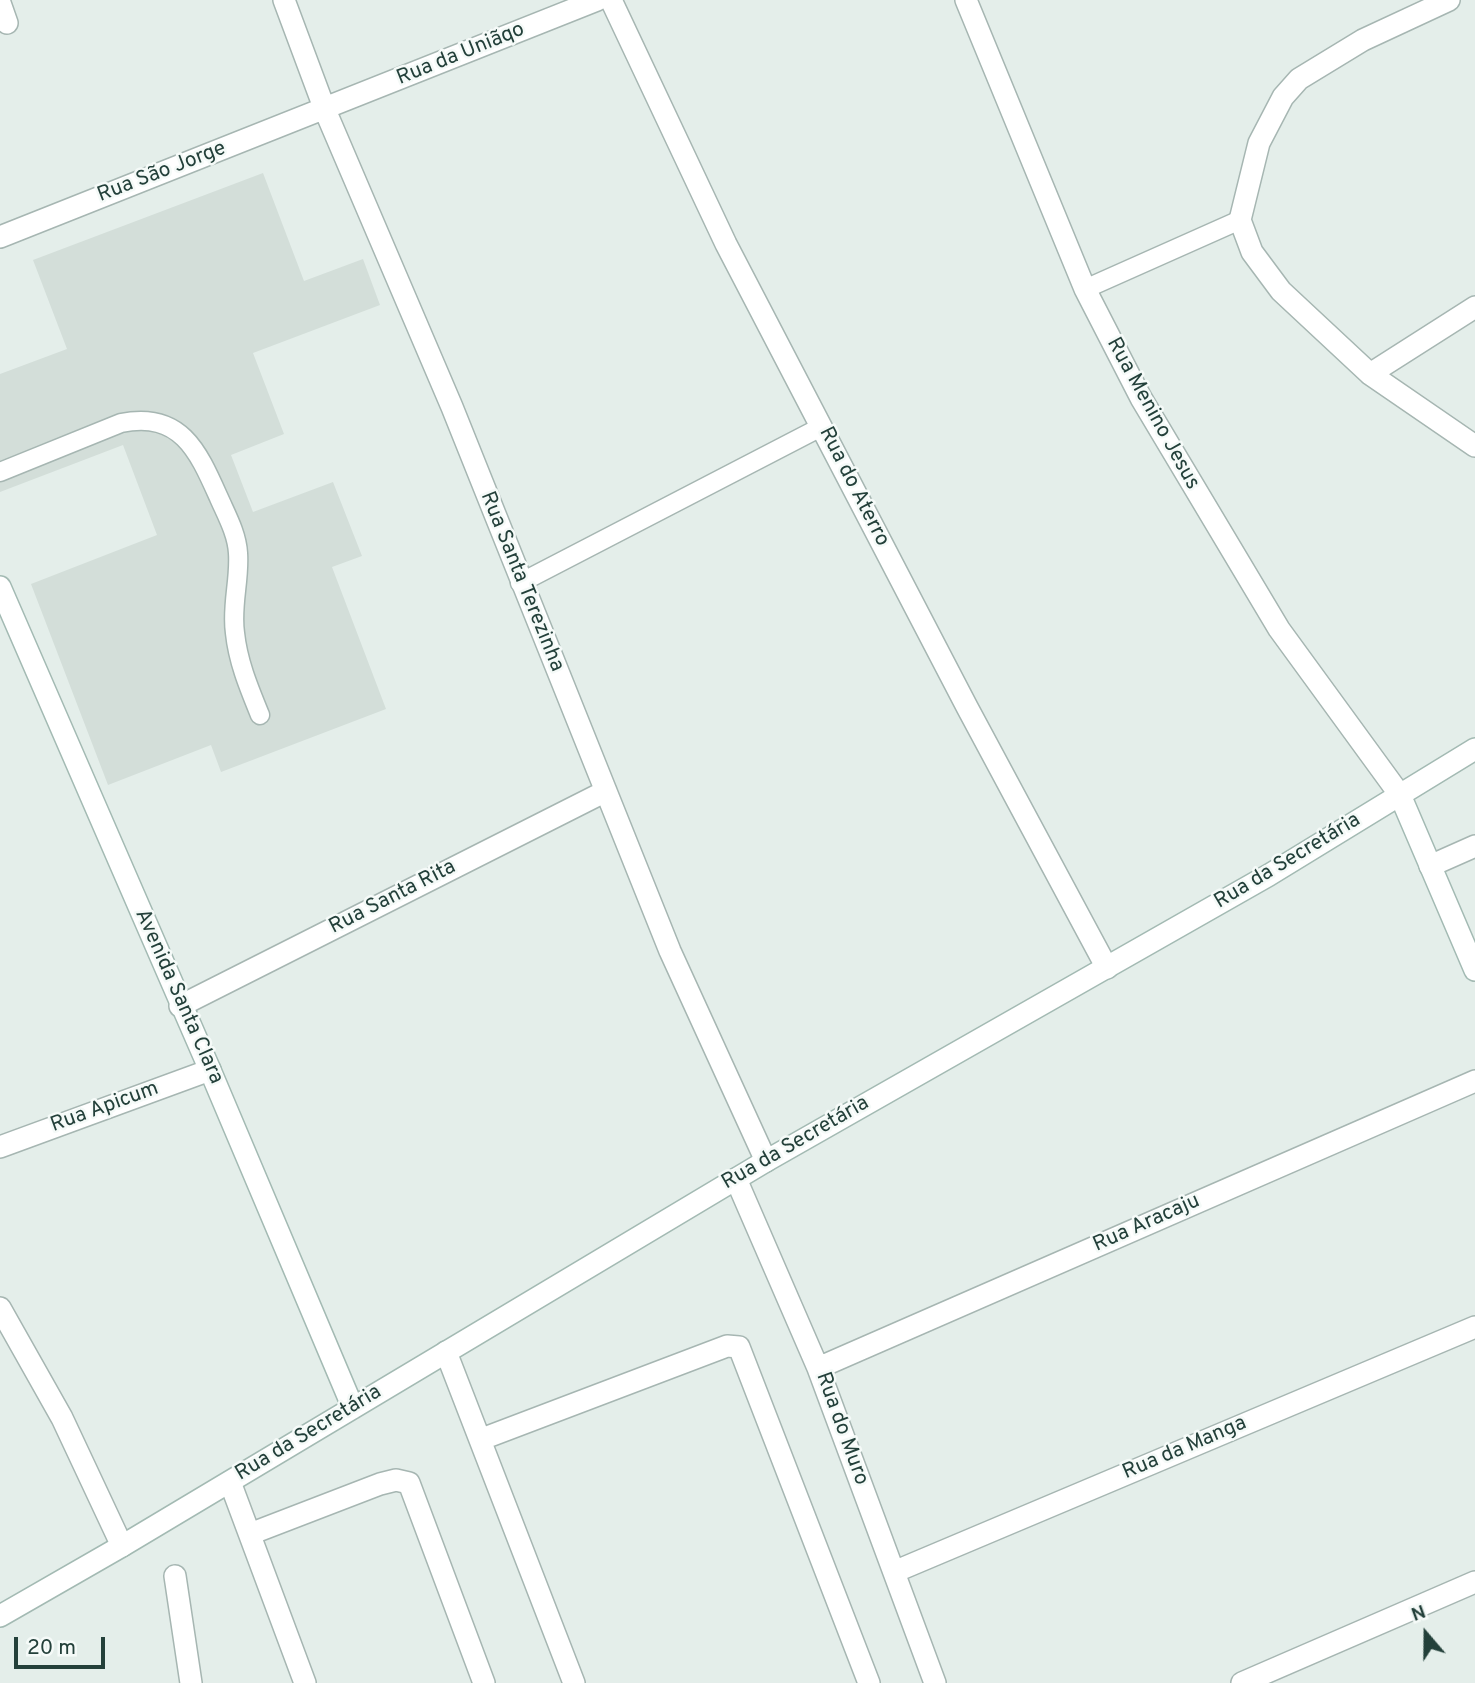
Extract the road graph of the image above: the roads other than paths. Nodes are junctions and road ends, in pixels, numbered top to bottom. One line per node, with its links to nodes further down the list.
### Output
1 (284, 0): 8 (street, Rua Santa Terezinha)
2 (597, 0): 8 (street, Rua da Uniãqo)
3 (611, 0): 14 (street, Rua do Aterro)
4 (966, 0): 11 (street, Rua Menino Jesus)
5 (1450, 0): 9 (street)
6 (0, 3): 7 (street)
7 (7, 23)
8 (325, 110): 10 (street, Rua São Jorge); 17 (street, Rua Santa Terezinha)
9 (1240, 220): 11 (lane); 13 (street)
10 (0, 237)
11 (1084, 289): 22 (street, Rua Menino Jesus)
12 (1475, 307): 13 (street)
13 (1370, 374): 15 (street)
14 (821, 428): 17 (lane); 25 (street, Rua do Aterro)
15 (1475, 446)
16 (0, 472): 19 (lane)
17 (520, 583): 21 (street, Rua Santa Terezinha)
18 (0, 587): 27 (street, Avenida Santa Clara)
19 (260, 715)
20 (1475, 749): 22 (street, Rua da Secretária)
21 (606, 791): 27 (street, Rua Santa Rita); 31 (street, Rua Santa Terezinha)
22 (1400, 795): 24 (street, Rua Menino Jesus); 25 (street, Rua da Secretária)
23 (1475, 846): 24 (street)
24 (1430, 866): 26 (street, Rua Menino Jesus)
25 (1107, 968): 31 (street, Rua da Secretária)
26 (1475, 970)
27 (180, 1006): 28 (street, Avenida Santa Clara)
28 (210, 1070): 30 (street, Rua Apicum); 37 (street, Avenida Santa Clara)
29 (1475, 1081): 36 (street, Rua Aracaju)
30 (0, 1147)
31 (766, 1161): 32 (street, Rua da Secretária)
32 (736, 1179): 35 (street, Rua da Secretária); 36 (street, Rua do Muro)
33 (0, 1308): 41 (street)
34 (1475, 1327): 42 (street, Rua da Manga)
35 (446, 1352): 37 (street, Rua da Secretária); 38 (street)
36 (818, 1367): 42 (street, Rua do Muro)
37 (353, 1408): 39 (street, Rua da Secretária)
38 (482, 1439): 49 (street); 50 (street)
39 (230, 1482): 40 (street); 41 (street, Rua da Secretária)
40 (250, 1534): 47 (street); 48 (street)
41 (122, 1546): 45 (street, Rua da Secretária)
42 (894, 1572): 51 (street, Rua do Muro)
43 (175, 1576): 46 (street)
44 (1475, 1582): 52 (street)
45 (0, 1616)
46 (191, 1683)
47 (305, 1683)
48 (484, 1683)
49 (574, 1683)
50 (869, 1683)
51 (935, 1683)
52 (1242, 1683)

